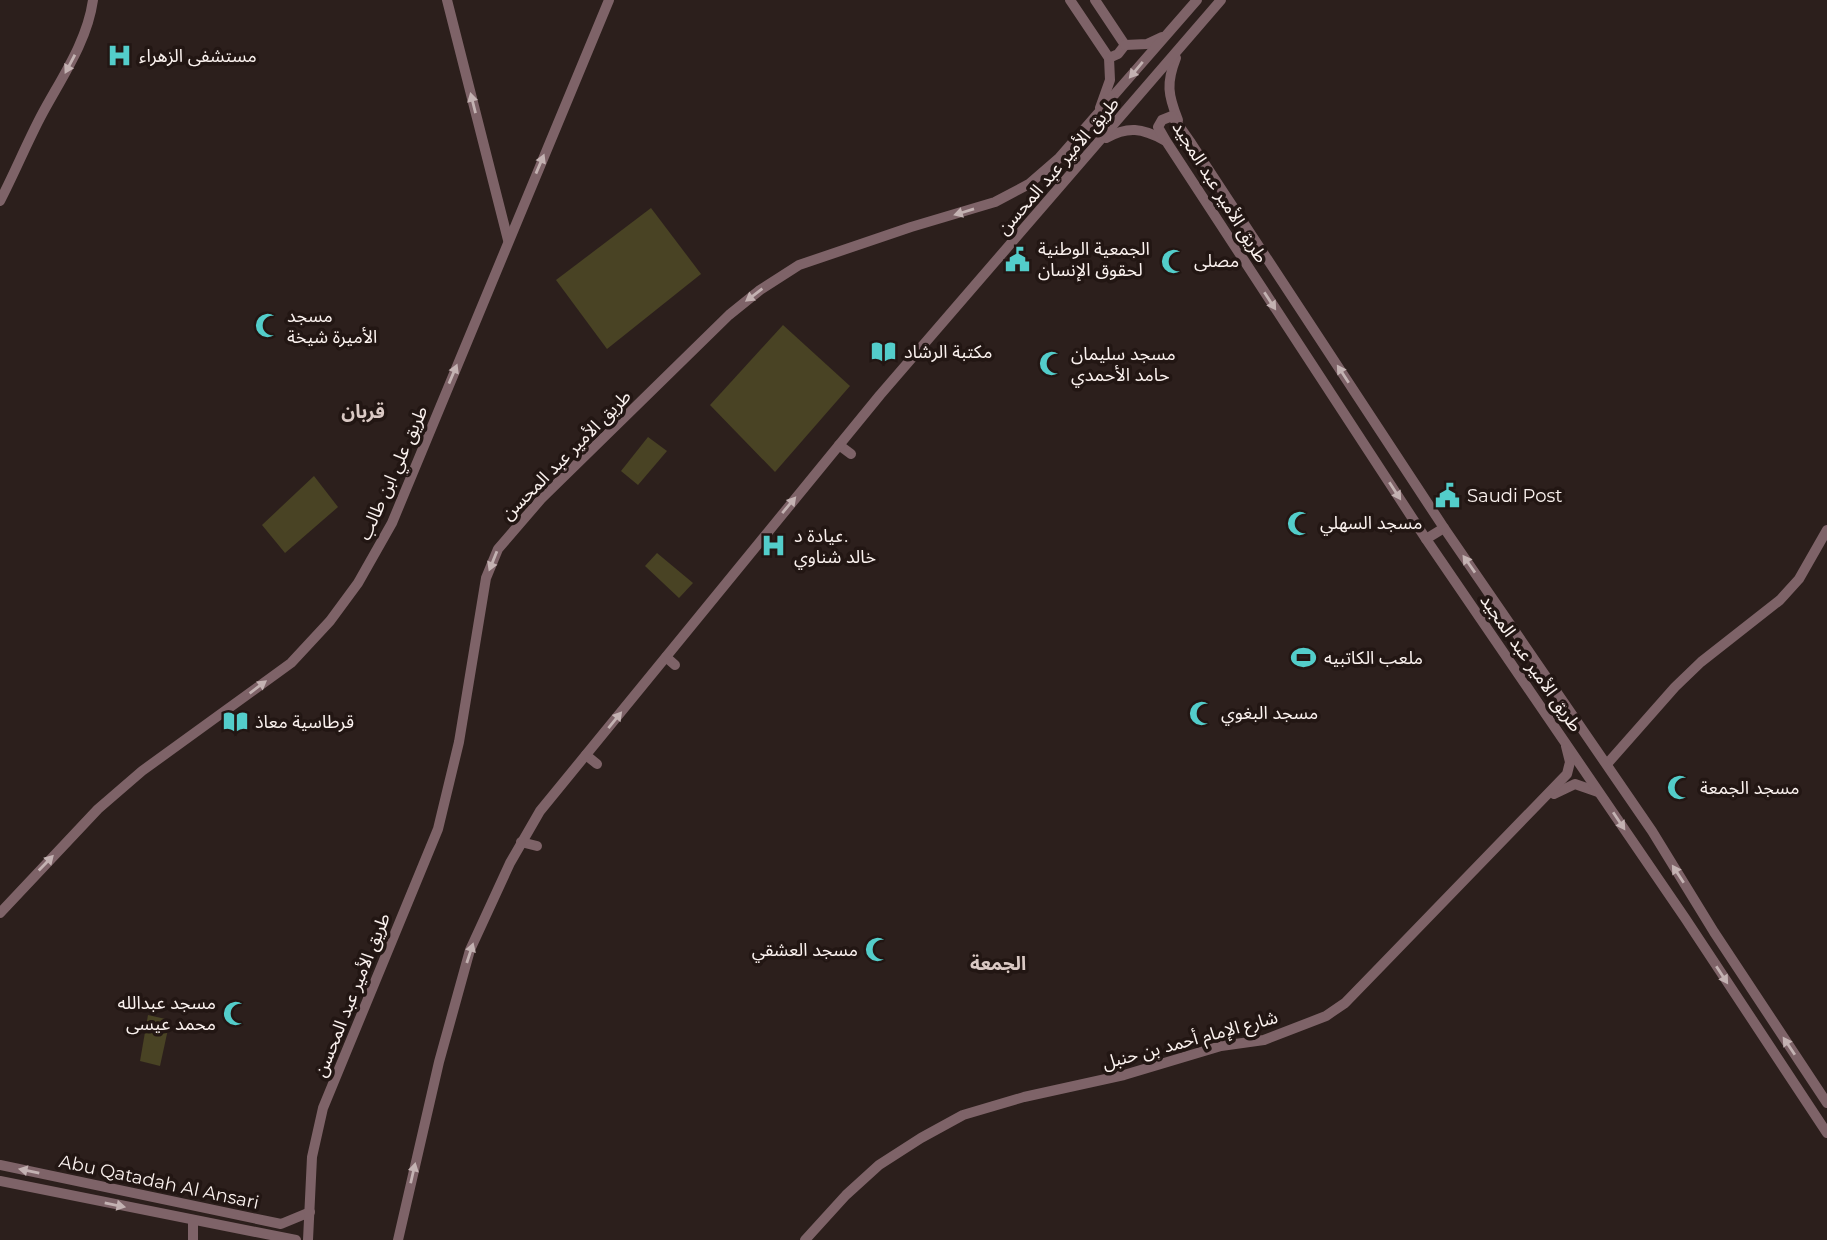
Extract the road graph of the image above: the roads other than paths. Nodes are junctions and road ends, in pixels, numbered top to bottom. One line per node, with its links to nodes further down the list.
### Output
1 (93, 0): 16 (main road, one-way to 16)
2 (447, 0): 17 (main road, one-way to 2)
3 (609, 0): 17 (main road, طريق علي ابن طالب, one-way to 3)
4 (1070, 0): 11 (main road)
5 (1096, 0): 9 (main road)
6 (1197, 0): 8 (main road, طريق الأمير عبد المحسن)
7 (1221, 0): 10 (main road, طريق الأمير عبد المحسن)
8 (1166, 36): 9 (main road); 12 (main road, طريق الأمير عبد المحسن, one-way to 12)
9 (1125, 45): 11 (main road)
10 (1181, 48): 13 (main road); 15 (main road, طريق الأمير عبد المحسن)
11 (1108, 58): 12 (main road)
12 (1098, 114): 40 (main road, طريق الأمير عبد المحسن, one-way to 40)
13 (1182, 131): 14 (main road, طريق الأمير عبد المجيد); 20 (main road, طريق الأمير عبد المجيد, one-way to 13)
14 (1166, 141): 15 (main road); 22 (main road, طريق الأمير عبد المجيد, one-way to 22)
15 (1100, 142): 18 (main road, طريق الأمير عبد المحسن)
16 (0, 201)
17 (508, 240): 33 (main road, طريق علي ابن طالب, one-way to 17)
18 (839, 445): 19 (main road); 23 (main road, طريق الأمير عبد المحسن, one-way to 18)
19 (851, 454)
20 (1444, 528): 22 (main road); 28 (main road, طريق الأمير عبد المجيد, one-way to 20)
21 (1827, 530): 28 (main road)
22 (1426, 539): 25 (main road, طريق الأمير عبد المجيد)
23 (666, 657): 24 (main road); 26 (main road, طريق الأمير عبد المحسن, one-way to 23)
24 (675, 665)
25 (1564, 739): 29 (main road, طريق الأمير عبد المجيد); 30 (main road, شارع الإمام أحمد بن حنبل)
26 (586, 755): 27 (main road); 31 (main road, طريق الأمير عبد المحسن)
27 (597, 764)
28 (1607, 764): 34 (main road, طريق الأمير عبد المجيد, one-way to 28)
29 (1600, 793): 30 (main road); 35 (main road, طريق الأمير عبد المجيد, one-way to 35)
30 (1542, 801): 47 (main road, شارع الإمام أحمد بن حنبل)
31 (521, 842): 32 (main road); 46 (main road, طريق الأمير عبد المحسن, one-way to 31)
32 (537, 846)
33 (0, 913)
34 (1818, 1089): 35 (main road); 36 (main road, طريق الأمير عبد المجيد)
35 (1804, 1098): 37 (main road, طريق الأمير عبد المجيد)
36 (1827, 1103)
37 (1827, 1133)
38 (0, 1165): 40 (main road, Abu Qatadah Al Ansari, one-way to 38)
39 (0, 1181): 41 (main road, Abu Qatadah Al Ansari, one-way to 41)
40 (310, 1212): 45 (main road, طريق الأمير عبد المحسن)
41 (192, 1220): 42 (main road, Abu Qatadah Al Ansari); 43 (main road)
42 (263, 1236): 44 (main road, Abu Qatadah Al Ansari)
43 (194, 1240)
44 (296, 1240)
45 (308, 1240)
46 (398, 1240)
47 (804, 1240)

